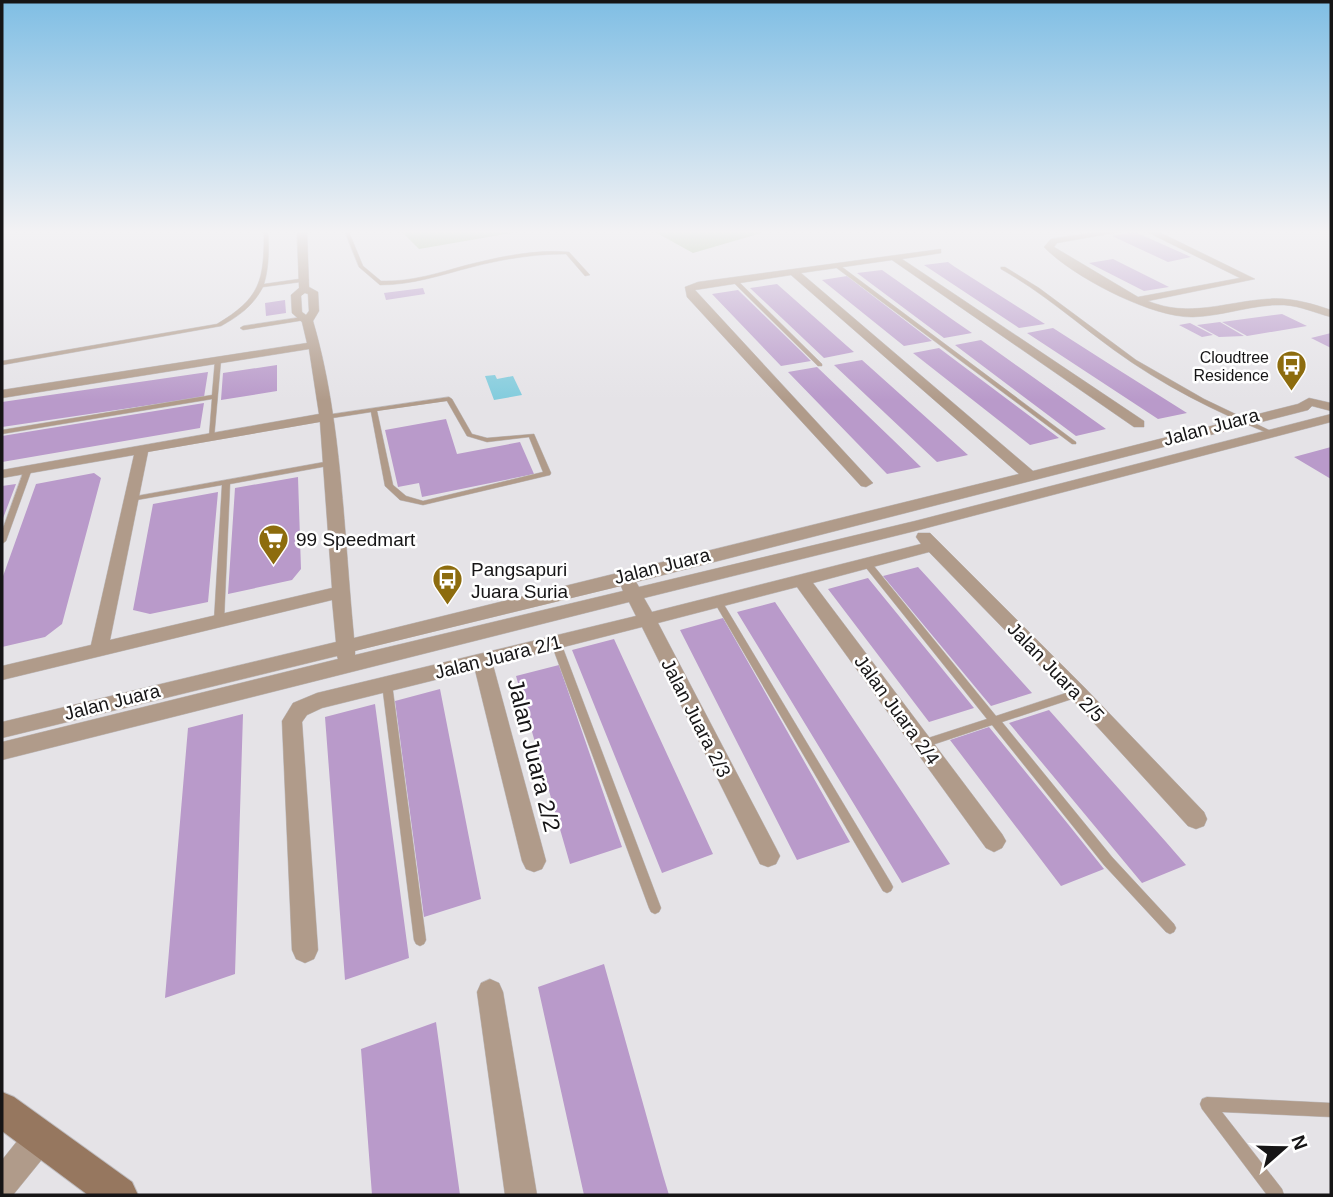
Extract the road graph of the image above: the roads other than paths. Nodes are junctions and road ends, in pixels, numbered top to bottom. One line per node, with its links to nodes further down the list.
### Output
1 (260, 288): 18 (lane)
2 (302, 288): 14 (street)
3 (309, 288): 14 (street)
4 (695, 288): 39 (street)
5 (742, 288): 19 (lane)
6 (812, 288): 37 (street)
7 (867, 288): 32 (lane)
8 (938, 288): 28 (street)
9 (1036, 288): 27 (lane)
10 (1117, 288): 12 (street)
11 (1202, 288): 12 (street)
12 (1137, 300): 13 (street)
13 (1331, 314)
14 (307, 319): 15 (lane); 16 (street)
15 (243, 328)
16 (314, 345): 17 (street); 25 (street)
17 (218, 360): 20 (street); 21 (lane)
18 (2, 363)
19 (820, 365)
20 (2, 394)
21 (214, 397): 29 (lane); 31 (lane)
22 (1303, 407): 23 (street, Jalan Juara); 26 (street); 27 (street, Jalan Juara)
23 (1331, 407)
24 (374, 411): 24 (lane); 25 (lane)
25 (326, 417): 31 (street); 34 (street)
26 (1331, 418): 30 (street, Jalan Juara)
27 (1245, 422): 30 (lane); 37 (street, Jalan Juara)
28 (1139, 424)
29 (2, 432)
30 (1272, 433): 41 (street, Jalan Juara)
31 (212, 437): 33 (street)
32 (1074, 443)
33 (142, 449): 35 (street); 40 (street)
34 (330, 463): 38 (lane); 47 (street)
35 (28, 470): 36 (street); 42 (lane)
36 (2, 474)
37 (1031, 477): 46 (street, Jalan Juara)
38 (226, 482): 40 (lane); 50 (lane)
39 (866, 483)
40 (131, 499): 52 (street)
41 (915, 526): 43 (street, Jalan Juara 2/5); 46 (street, Jalan Juara)
42 (2, 541)
43 (932, 546): 44 (street, Jalan Juara 2/1); 57 (street, Jalan Juara 2/5)
44 (866, 562): 45 (street, Jalan Juara 2/1); 58 (lane)
45 (800, 578): 48 (street, Jalan Juara 2/1); 60 (street, Jalan Juara 2/4)
46 (630, 587): 49 (street, Jalan Juara 2/3); 53 (street, Jalan Juara)
47 (340, 592): 50 (street); 53 (street)
48 (717, 600): 49 (street, Jalan Juara 2/1); 66 (lane)
49 (646, 620): 51 (street, Jalan Juara 2/1); 64 (street, Jalan Juara 2/3)
50 (219, 621): 52 (street)
51 (556, 643): 54 (street, Jalan Juara 2/1); 67 (lane)
52 (99, 650): 55 (street)
53 (345, 655): 59 (street, Jalan Juara); 61 (street, Jalan Juara)
54 (483, 662): 56 (street, Jalan Juara 2/1); 65 (street, Jalan Juara 2/2)
55 (2, 673)
56 (387, 684): 69 (lane); 70 (street, Jalan Juara 2/1)
57 (1078, 693): 58 (lane); 62 (street, Jalan Juara 2/5)
58 (995, 722): 60 (lane); 68 (lane)
59 (2, 730)
60 (922, 744): 63 (street, Jalan Juara 2/4)
61 (2, 751)
62 (1196, 818)
63 (994, 841)
64 (768, 856)
65 (534, 861)
66 (887, 887)
67 (655, 908)
68 (1170, 928)
69 (420, 940)
70 (306, 950)
71 (490, 992): 77 (street)
72 (2, 1109): 74 (main road)
73 (1331, 1110): 78 (lane)
74 (41, 1136): 75 (street); 76 (main road)
75 (2, 1184)
76 (119, 1195)
77 (521, 1195)
78 (1276, 1195)

